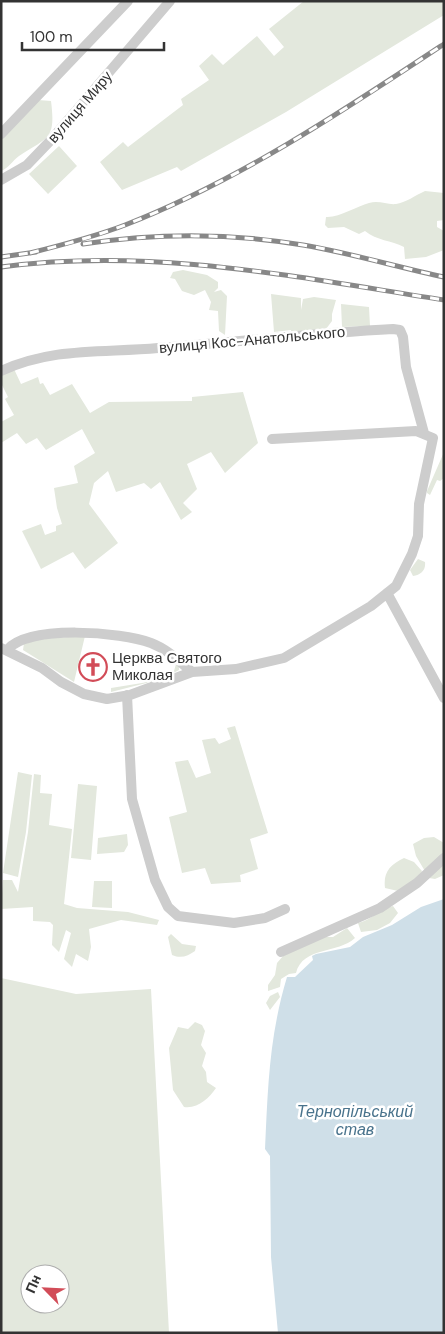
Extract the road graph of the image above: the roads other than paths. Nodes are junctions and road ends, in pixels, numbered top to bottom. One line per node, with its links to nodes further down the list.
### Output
1 (128, 1): 3 (street)
2 (170, 1): 4 (street, вулиця Миру)
3 (1, 134)
4 (1, 180)
5 (1, 371): 6 (street, вулиця Кос-Анатольського)
6 (428, 436): 7 (street); 8 (street)
7 (272, 439)
8 (387, 594): 10 (street); 12 (street)
9 (4, 649): 10 (street); 11 (street)
10 (192, 672): 11 (street)
11 (128, 695): 14 (street)
12 (444, 698)
13 (444, 858): 15 (street)
14 (285, 909)
15 (281, 952)

